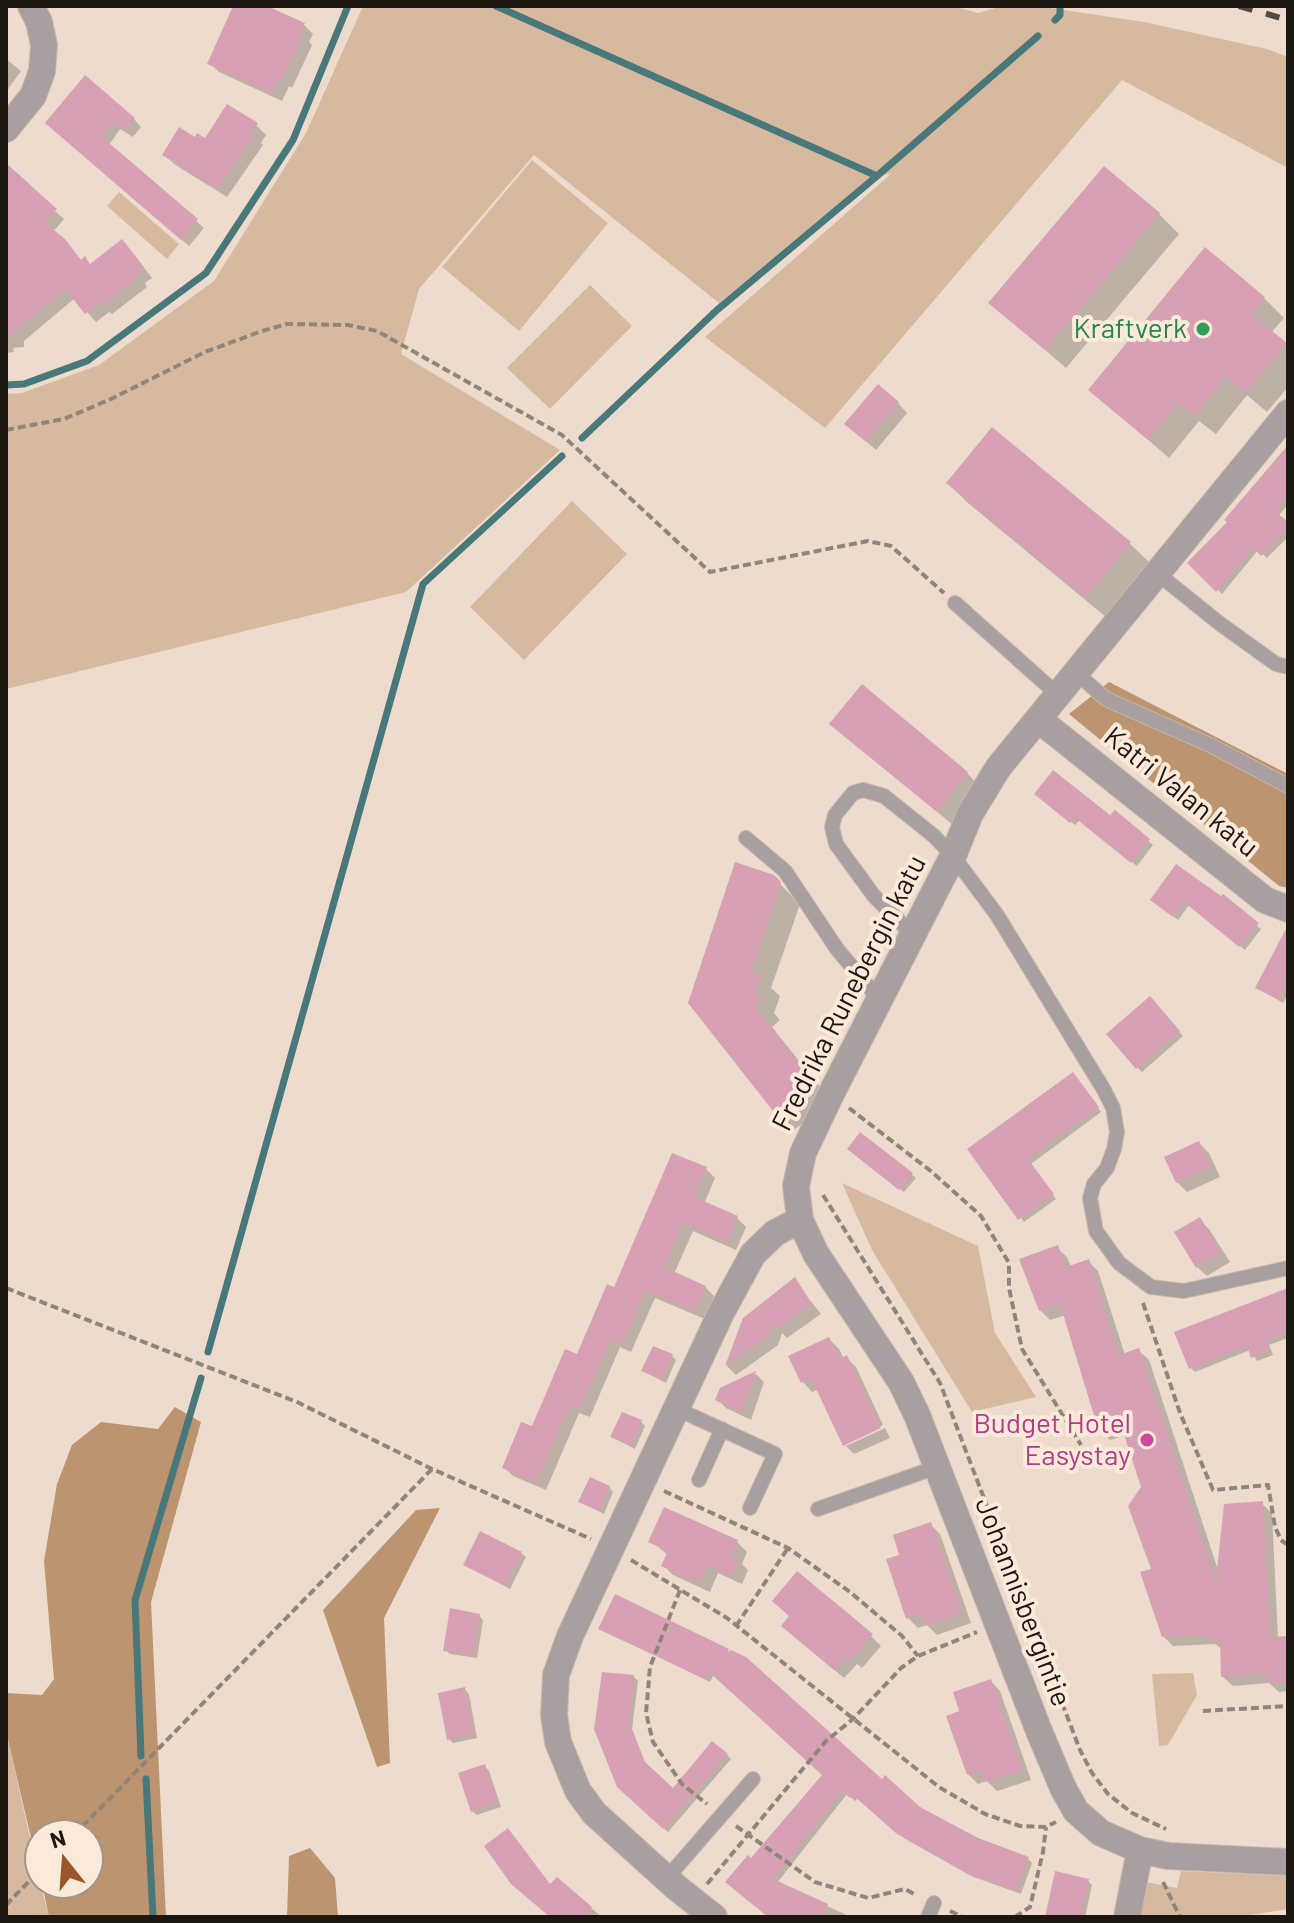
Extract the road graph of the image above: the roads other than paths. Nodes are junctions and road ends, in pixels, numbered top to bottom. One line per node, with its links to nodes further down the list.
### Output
1 (31, 6): 2 (street)
2 (6, 129)
3 (1288, 413): 4 (street, Fredrika Runebergin katu)
4 (1157, 573): 6 (lane); 7 (street, Fredrika Runebergin katu)
5 (955, 603): 8 (lane)
6 (1288, 667)
7 (1075, 672): 8 (street, Fredrika Runebergin katu); 10 (lane)
8 (1057, 694): 9 (street, Fredrika Runebergin katu)
9 (1038, 719): 12 (street, Fredrika Runebergin katu); 13 (street, Katri Valan katu)
10 (1288, 786)
11 (746, 838): 15 (lane)
12 (953, 856): 14 (street, Fredrika Runebergin katu); 14 (lane); 17 (lane)
13 (1288, 909)
14 (913, 935): 15 (street, Fredrika Runebergin katu)
15 (879, 999): 16 (street, Fredrika Runebergin katu)
16 (800, 1220): 18 (street); 20 (street, Johannisbergintie)
17 (1288, 1268)
18 (677, 1409): 19 (lane); 27 (street)
19 (722, 1429): 21 (lane); 22 (lane)
20 (937, 1467): 23 (lane); 25 (street, Johannisbergintie)
21 (699, 1480)
22 (750, 1508)
23 (818, 1509)
24 (753, 1779): 27 (lane)
25 (1140, 1850): 26 (street, Johannisbergintie); 29 (street)
26 (1288, 1862)
27 (666, 1879): 28 (street)
28 (714, 1917)
29 (1127, 1917)

